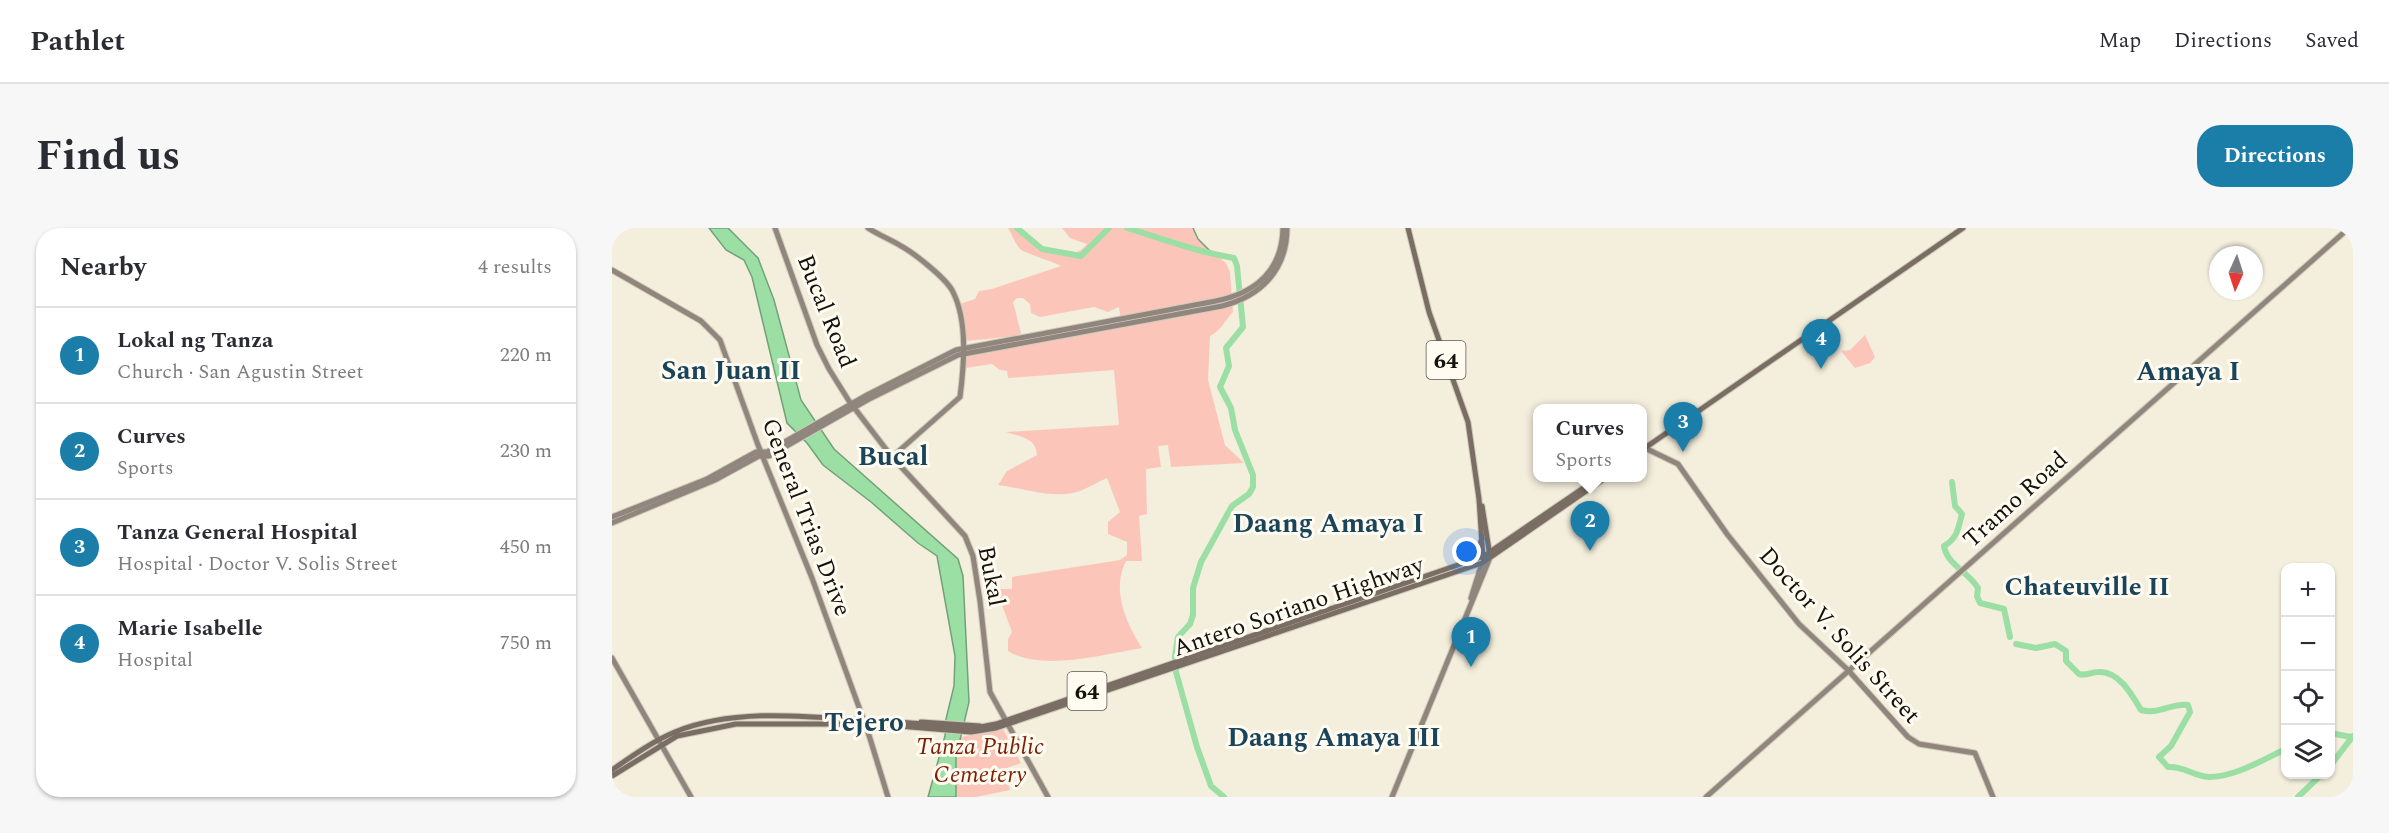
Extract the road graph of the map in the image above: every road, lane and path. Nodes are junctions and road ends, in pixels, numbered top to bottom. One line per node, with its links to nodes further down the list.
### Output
1 (775, 228): 9 (street, Bucal Road)
2 (868, 228): 8 (street)
3 (1285, 228): 8 (street)
4 (1408, 228): 19 (main road, 64)
5 (1963, 228): 10 (main road)
6 (2349, 228): 27 (street, Tramo Road)
7 (612, 270): 12 (street, General Trias Drive)
8 (963, 351): 9 (street); 13 (street)
9 (853, 406): 12 (street); 13 (street, Bukal)
10 (1647, 446)
11 (1647, 451): 27 (street, Doctor V. Solis Street)
12 (762, 454): 14 (street); 28 (street, General Trias Drive)
13 (892, 457): 29 (street, Bukal)
14 (727, 471): 17 (street); 18 (street)
15 (1591, 482): 20 (main road, Antero Soriano Highway)
16 (1598, 482): 21 (main road, Antero Soriano Highway)
17 (612, 517)
18 (612, 523)
19 (1485, 535): 20 (main road); 21 (main road, 64); 22 (main road)
20 (1507, 540): 21 (main road, Antero Soriano Highway)
21 (1488, 556): 22 (main road, Antero Soriano Highway / 64); 23 (main road, 64); 24 (street)
22 (1466, 561): 26 (main road, Antero Soriano Highway / 64)
23 (1482, 563): 24 (street); 26 (main road, Antero Soriano Highway / 64)
24 (1470, 604): 38 (street)
25 (612, 658): 32 (street)
26 (1186, 660): 29 (main road, Antero Soriano Highway / 64)
27 (1848, 670): 39 (street, Tramo Road); 40 (street, Doctor V. Solis Street)
28 (864, 722): 30 (main road, Antero Soriano Highway / 64); 32 (main road, Antero Soriano Highway / 64); 36 (street, General Trias Drive)
29 (1006, 723): 31 (main road, Antero Soriano Highway / 64); 37 (street, Bukal)
30 (916, 725): 31 (main road, Antero Soriano Highway / 64); 31 (main road, Antero Soriano Highway / 64)
31 (972, 728)
32 (661, 742): 33 (main road, Antero Soriano Highway / 64); 34 (main road, Antero Soriano Highway / 64); 35 (street)
33 (612, 770)
34 (612, 776)
35 (691, 797)
36 (888, 797)
37 (1047, 797)
38 (1392, 797)
39 (1706, 797)
40 (1993, 797)

